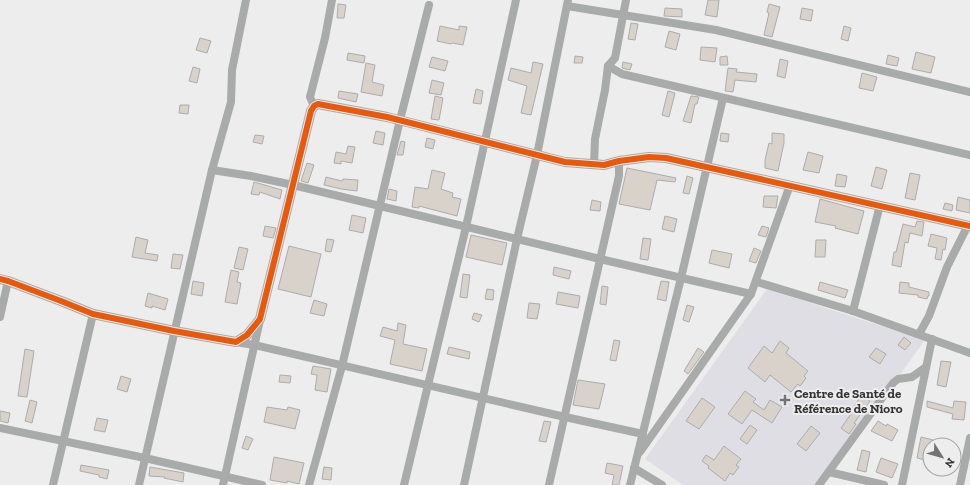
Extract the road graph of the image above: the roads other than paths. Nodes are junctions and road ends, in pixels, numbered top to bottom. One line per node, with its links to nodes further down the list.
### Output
1 (246, 0): 19 (street)
2 (332, 0): 11 (street)
3 (516, 0): 13 (street)
4 (626, 0): 7 (street)
5 (568, 3): 7 (street); 14 (street)
6 (429, 5): 12 (street)
7 (623, 14): 8 (street); 9 (street)
8 (608, 66): 10 (street); 17 (street)
9 (970, 92)
10 (722, 98): 15 (street); 18 (street)
11 (314, 106): 12 (street); 20 (street)
12 (400, 120): 13 (street); 23 (street)
13 (485, 142): 14 (street); 25 (street)
14 (537, 155): 17 (street); 26 (street)
15 (970, 155)
16 (619, 161): 17 (street); 18 (street); 27 (street)
17 (594, 165)
18 (707, 167): 21 (street); 28 (street)
19 (212, 170): 20 (street); 36 (street)
20 (293, 185): 23 (street); 35 (street)
21 (790, 185): 22 (street); 30 (street)
22 (880, 205): 24 (street); 32 (street)
23 (380, 206): 25 (street); 42 (street)
24 (969, 225): 37 (street)
25 (466, 227): 26 (street); 44 (street)
26 (517, 239): 27 (street); 45 (street)
27 (600, 259): 28 (street); 46 (street)
28 (681, 278): 31 (street); 48 (street)
29 (4, 280): 33 (street); 34 (street)
30 (757, 282): 31 (street); 32 (street)
31 (751, 294): 51 (street)
32 (853, 311): 37 (street)
33 (93, 314): 36 (street); 50 (street)
34 (0, 317)
35 (260, 319): 39 (street); 40 (street)
36 (174, 331): 39 (street); 52 (street)
37 (919, 334): 38 (street)
38 (932, 339): 41 (street); 43 (street)
39 (236, 342): 40 (street)
40 (254, 344): 42 (street); 55 (street)
41 (970, 353)
42 (342, 366): 44 (street); 59 (street)
43 (926, 367): 54 (street); 67 (street)
44 (427, 385): 45 (street); 60 (street)
45 (483, 398): 46 (street); 61 (street)
46 (564, 417): 48 (street); 62 (street)
47 (0, 428): 50 (street)
48 (643, 434): 51 (street)
49 (970, 438): 68 (street)
50 (64, 442): 52 (street); 56 (street)
51 (636, 456): 53 (street)
52 (145, 458): 55 (street); 57 (street)
53 (634, 468): 63 (street); 64 (street)
54 (829, 472): 65 (street); 66 (street)
55 (224, 481): 58 (street)
56 (53, 485)
57 (139, 485)
58 (262, 485)
59 (309, 485)
60 (404, 485)
61 (464, 485)
62 (549, 485)
63 (630, 485)
64 (662, 485)
65 (819, 485)
66 (884, 485)
67 (902, 485)
68 (960, 485)

